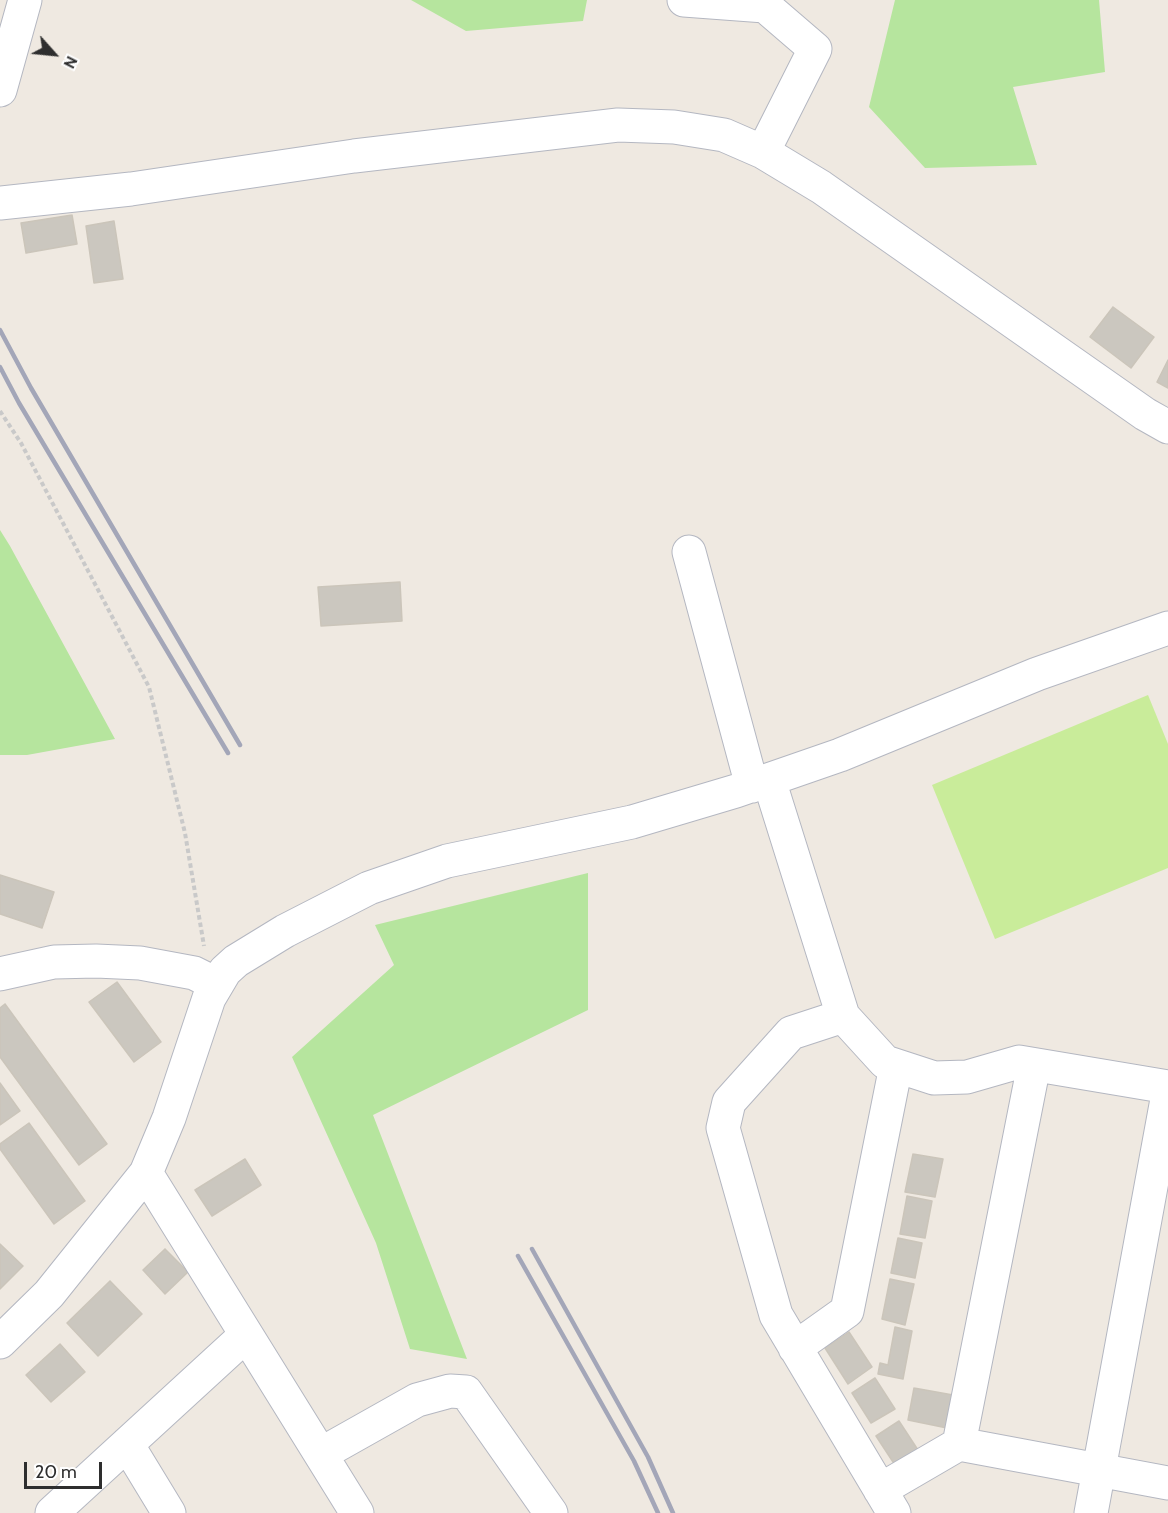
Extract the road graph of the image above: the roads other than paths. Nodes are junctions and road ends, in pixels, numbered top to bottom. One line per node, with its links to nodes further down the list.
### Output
1 (25, 0): 3 (street)
2 (684, 0): 4 (street)
3 (0, 85)
4 (764, 152): 5 (street); 6 (street)
5 (0, 203)
6 (1168, 427)
7 (689, 552): 9 (street)
8 (1168, 628): 9 (street)
9 (760, 783): 11 (street); 12 (street)
10 (0, 974): 11 (street)
11 (212, 981): 17 (street)
12 (843, 1017): 14 (street); 20 (street)
13 (1034, 1065): 14 (street); 15 (street); 22 (street)
14 (896, 1066): 20 (street)
15 (1168, 1087)
16 (1168, 1094): 24 (street)
17 (146, 1173): 18 (street); 19 (street)
18 (246, 1335): 21 (street); 23 (street)
19 (1, 1340)
20 (795, 1348): 26 (street)
21 (127, 1444): 27 (street); 28 (street)
22 (959, 1444): 24 (street); 26 (street)
23 (321, 1454): 29 (street); 30 (street)
24 (1099, 1471): 25 (street); 31 (street)
25 (1168, 1483)
26 (887, 1502)
27 (52, 1513)
28 (169, 1513)
29 (357, 1513)
30 (551, 1513)
31 (1091, 1513)

